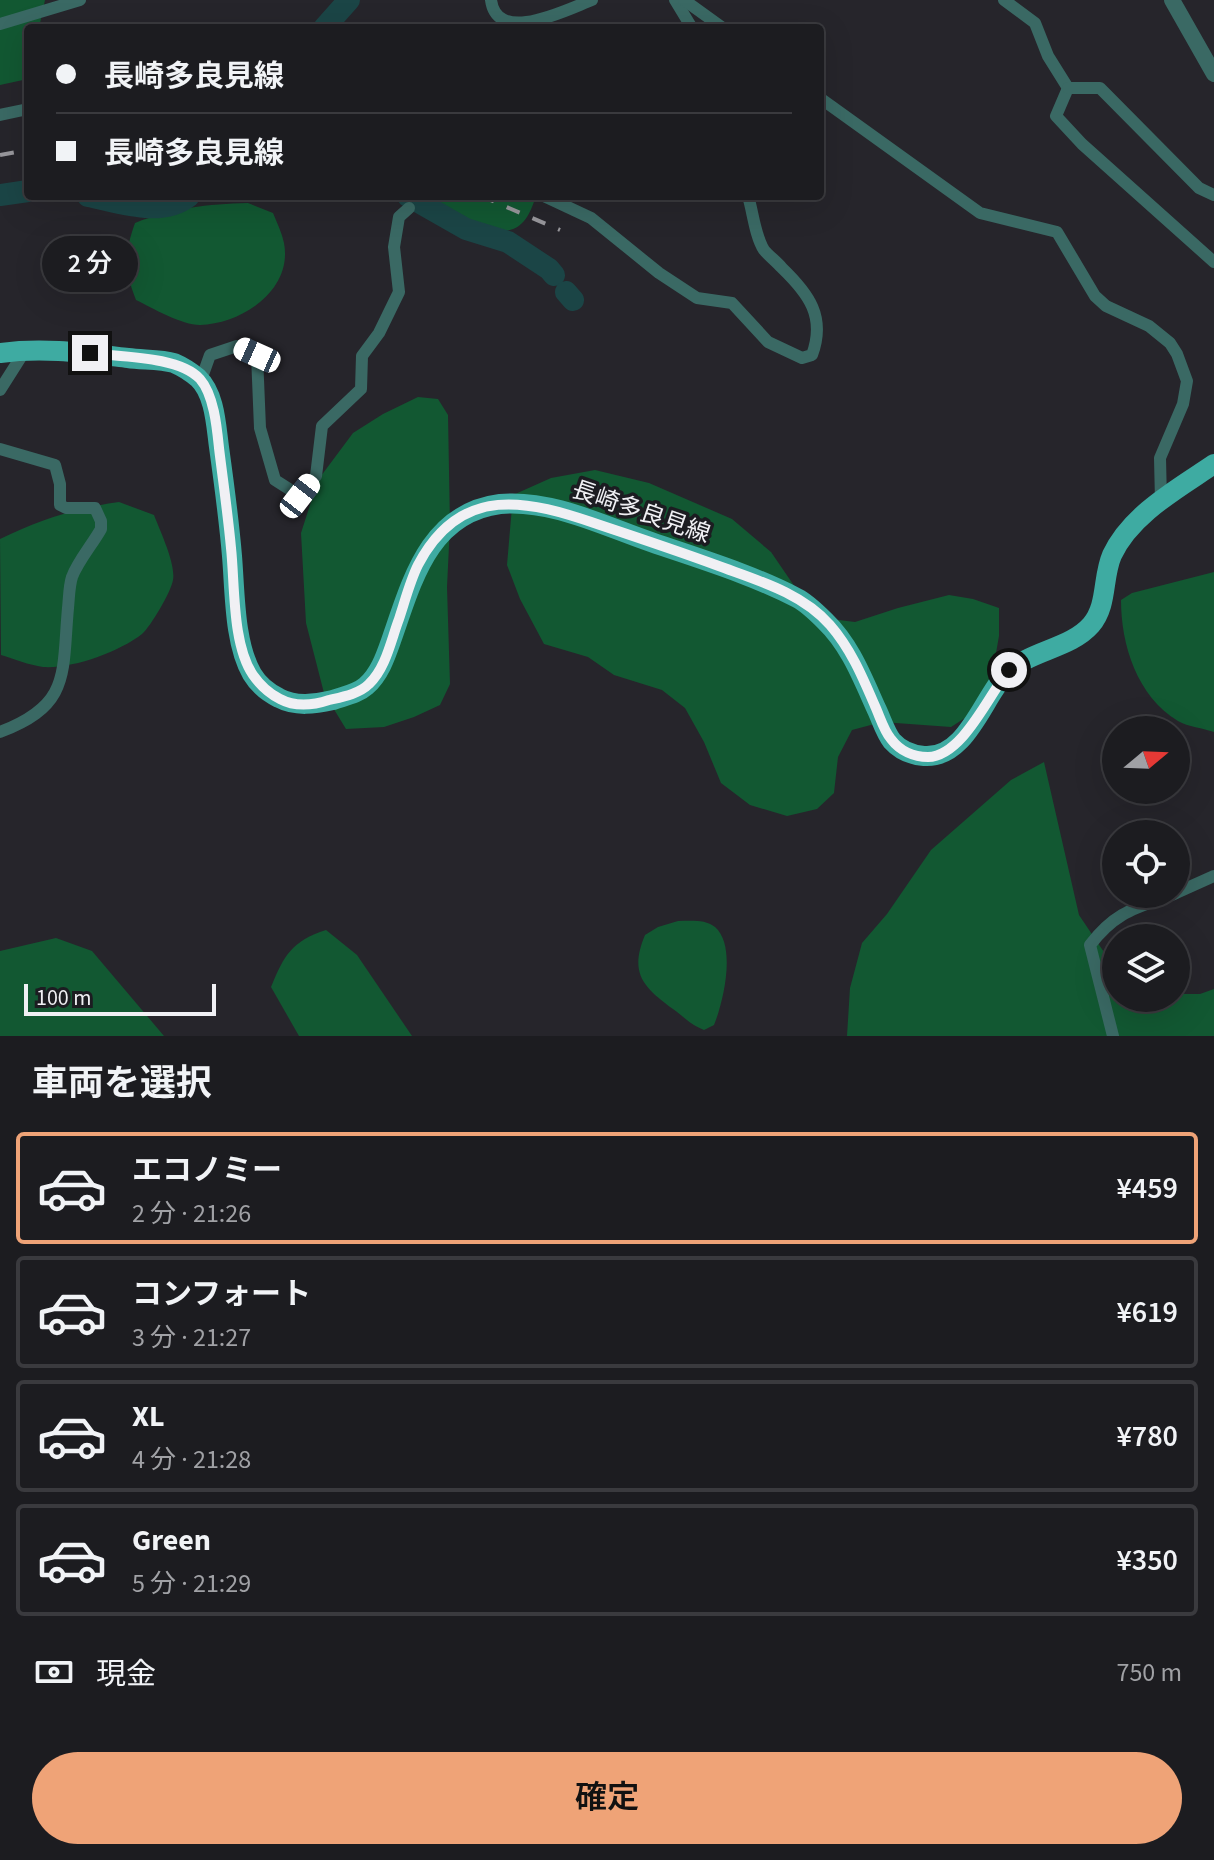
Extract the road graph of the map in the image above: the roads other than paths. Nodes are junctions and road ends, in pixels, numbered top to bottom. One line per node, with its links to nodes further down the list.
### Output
1 (80, 0): 8 (street)
2 (491, 0): 3 (street)
3 (592, 0)
4 (675, 0): 9 (street)
5 (684, 0): 10 (street)
6 (1004, 0): 12 (street)
7 (1172, 0): 11 (street)
8 (0, 24)
9 (690, 24)
10 (717, 24)
11 (1214, 74)
12 (1068, 88): 16 (street); 20 (street)
13 (824, 101): 27 (street)
14 (24, 110): 15 (street)
15 (0, 115)
16 (1214, 195)
17 (553, 200): 18 (street)
18 (749, 200)
19 (409, 208): 23 (street)
20 (1214, 262)
21 (26, 349): 22 (main road); 23 (main road); 24 (street)
22 (0, 353)
23 (201, 380): 27 (main road, 長崎多良見線)
24 (0, 390)
25 (0, 449): 28 (street)
26 (1214, 464): 27 (main road, 長崎多良見線)
27 (1161, 501)
28 (0, 732)
29 (1214, 876): 30 (street)
30 (1190, 887)
31 (1137, 908): 32 (street)
32 (1113, 1036)

